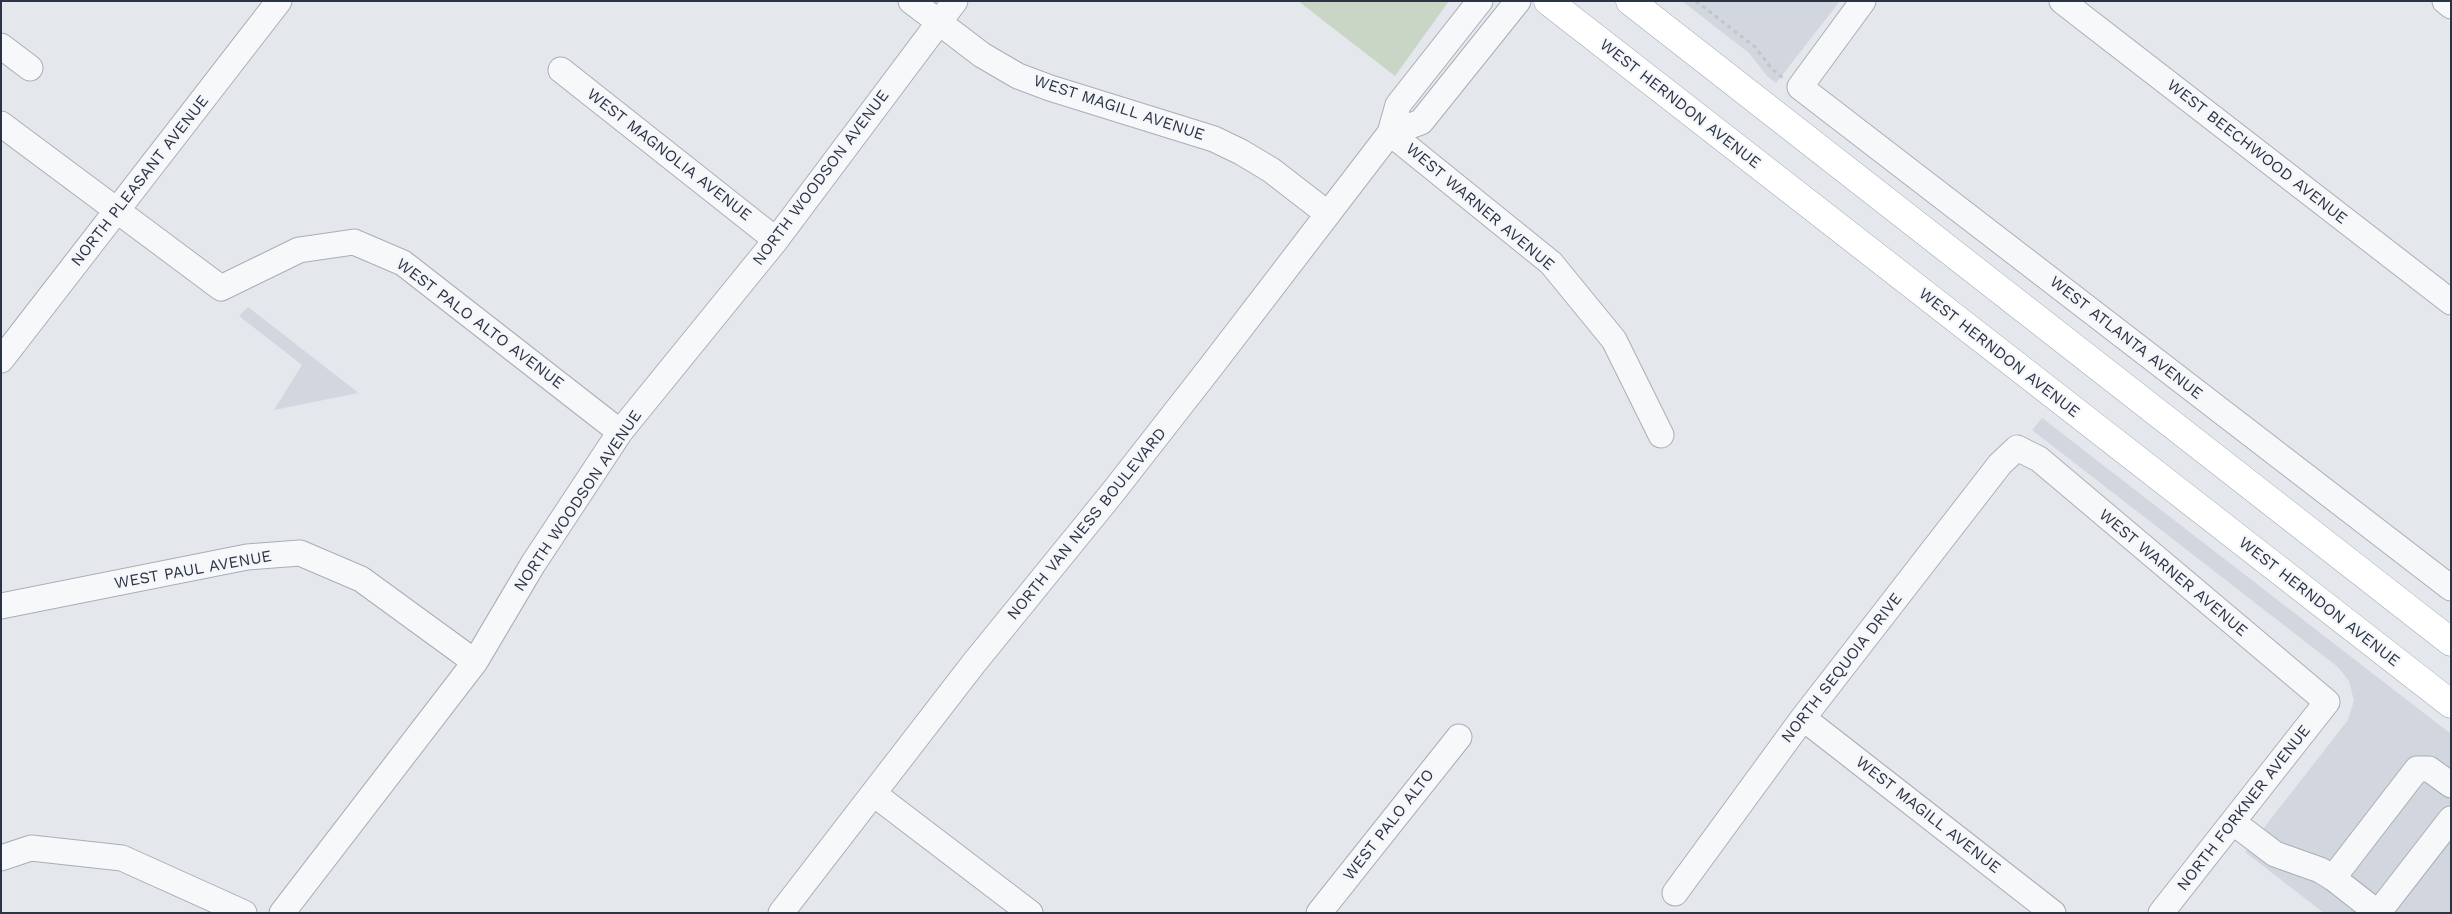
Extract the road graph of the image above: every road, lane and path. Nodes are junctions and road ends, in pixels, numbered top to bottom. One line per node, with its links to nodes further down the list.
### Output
1 (279, 1): 20 (street, NORTH PLEASANT AVENUE)
2 (911, 1): 13 (street, WEST MAGILL AVENUE)
3 (955, 1): 13 (street, NORTH WOODSON AVENUE)
4 (1480, 1): 19 (street, NORTH VAN NESS BOULEVARD)
5 (1518, 1): 19 (street)
6 (1548, 1): 33 (main road, WEST HERNDON AVENUE)
7 (1630, 1): 30 (main road)
8 (1696, 1): 17 (path)
9 (2062, 1): 23 (street, WEST BEECHWOOD AVENUE)
10 (2445, 1): 12 (street)
11 (1862, 2): 17 (street)
12 (2451, 6)
13 (938, 22): 21 (street, WEST MAGILL AVENUE); 22 (street, NORTH WOODSON AVENUE)
14 (1, 46): 15 (street)
15 (30, 68)
16 (561, 70): 22 (street, WEST MAGNOLIA AVENUE)
17 (1800, 87): 28 (street, WEST ATLANTA AVENUE)
18 (1, 124): 20 (street, WEST PALO ALTO AVENUE)
19 (1390, 133): 21 (street, NORTH VAN NESS BOULEVARD); 26 (street, WEST WARNER AVENUE)
20 (117, 211): 24 (street, NORTH PLEASANT AVENUE); 25 (street, WEST PALO ALTO AVENUE)
21 (1328, 214): 37 (street, NORTH VAN NESS BOULEVARD)
22 (776, 240): 25 (street, NORTH WOODSON AVENUE)
23 (2451, 302)
24 (1, 360)
25 (620, 432): 31 (street, NORTH WOODSON AVENUE)
26 (1661, 435)
27 (2017, 448): 32 (street, WEST WARNER AVENUE); 34 (street, NORTH SEQUOIA DRIVE)
28 (2451, 588)
29 (1, 606): 31 (street, WEST PAUL AVENUE)
30 (2451, 642)
31 (475, 662): 44 (street, NORTH WOODSON AVENUE)
32 (2327, 702): 39 (street, NORTH FORKNER AVENUE)
33 (2451, 704)
34 (1803, 718): 42 (street, NORTH SEQUOIA DRIVE); 48 (street, WEST MAGILL AVENUE)
35 (1459, 737): 47 (street, WEST PALO ALTO)
36 (2451, 785): 41 (street)
37 (874, 794): 45 (street, NORTH VAN NESS BOULEVARD); 46 (street)
38 (2451, 819): 50 (street)
39 (2234, 823): 41 (street); 49 (street, NORTH FORKNER AVENUE)
40 (1, 858): 43 (street)
41 (2333, 878): 50 (street)
42 (1674, 893)
43 (244, 913)
44 (282, 913)
45 (781, 913)
46 (1030, 913)
47 (1319, 913)
48 (2053, 913)
49 (2161, 913)
50 (2378, 913)

